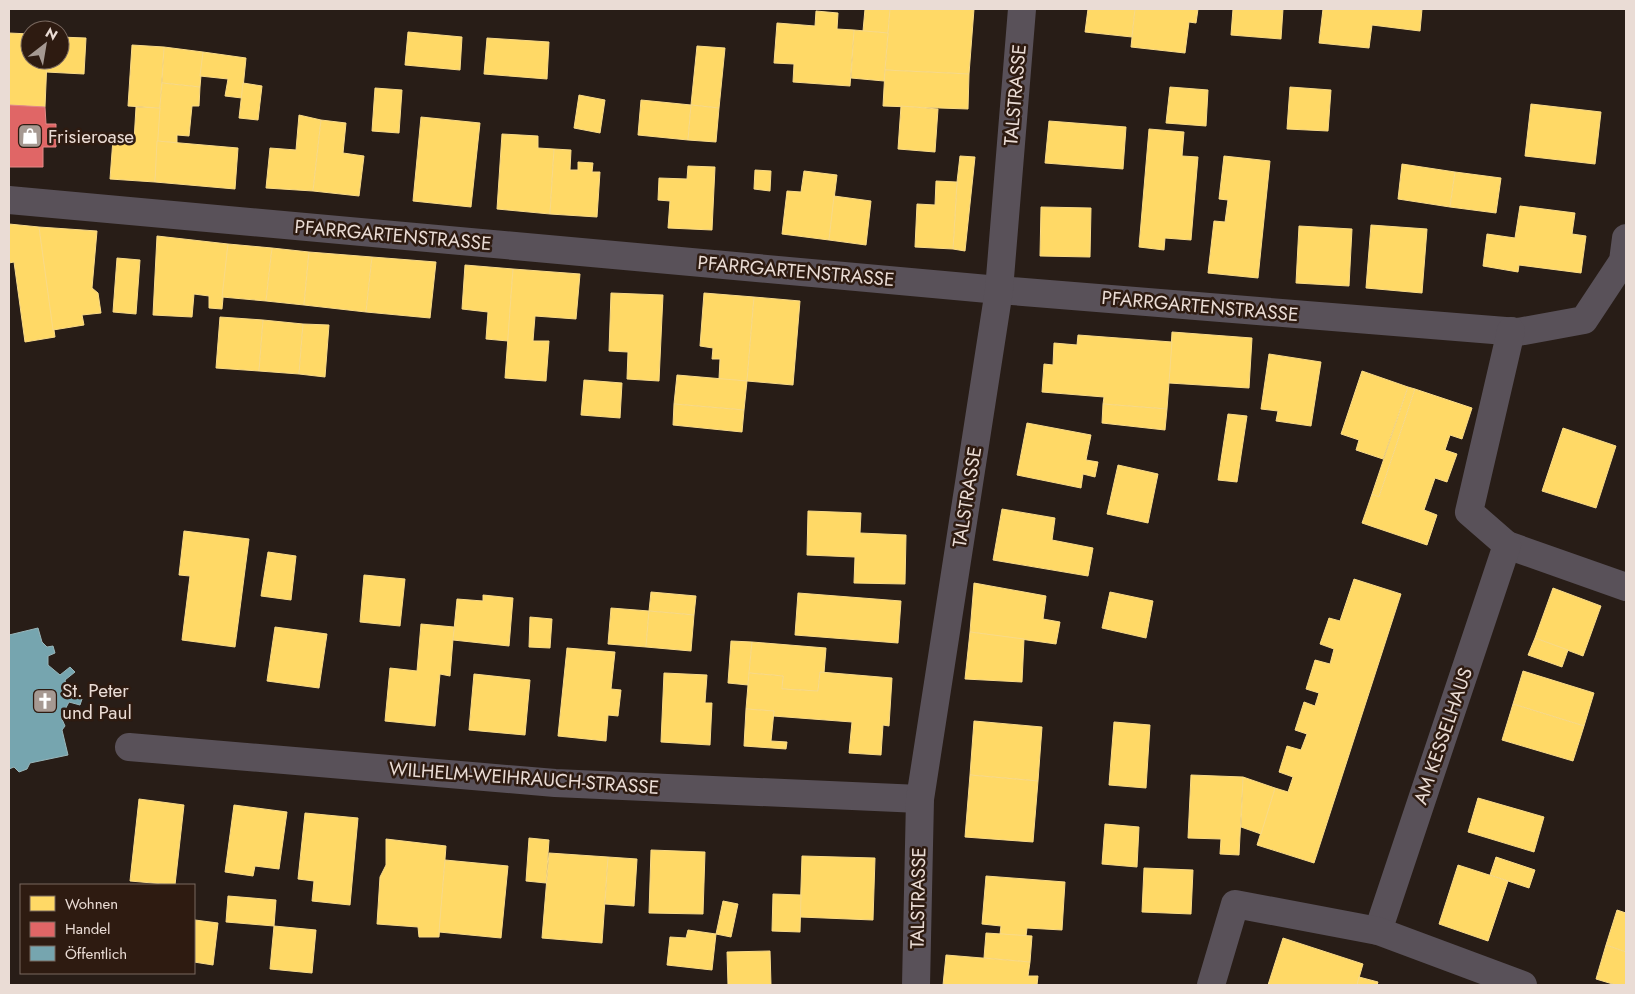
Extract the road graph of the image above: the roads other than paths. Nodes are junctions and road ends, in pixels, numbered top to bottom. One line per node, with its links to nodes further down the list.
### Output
1 (1022, 9): 4 (street, TALSTRASSE)
2 (9, 200): 4 (street, PFARRGARTENSTRASSE)
3 (1626, 238): 5 (street, PFARRGARTENSTRASSE)
4 (999, 290): 5 (street, PFARRGARTENSTRASSE); 9 (street, TALSTRASSE)
5 (1511, 331): 6 (street)
6 (1507, 545): 7 (street); 10 (street, AM KESSELHAUS)
7 (1626, 587)
8 (129, 747): 9 (street, WILHELM-WEIHRAUCH-STRASSE)
9 (920, 799): 11 (street, TALSTRASSE)
10 (1378, 931): 12 (street); 13 (street)
11 (916, 985)
12 (1212, 985)
13 (1523, 985)

